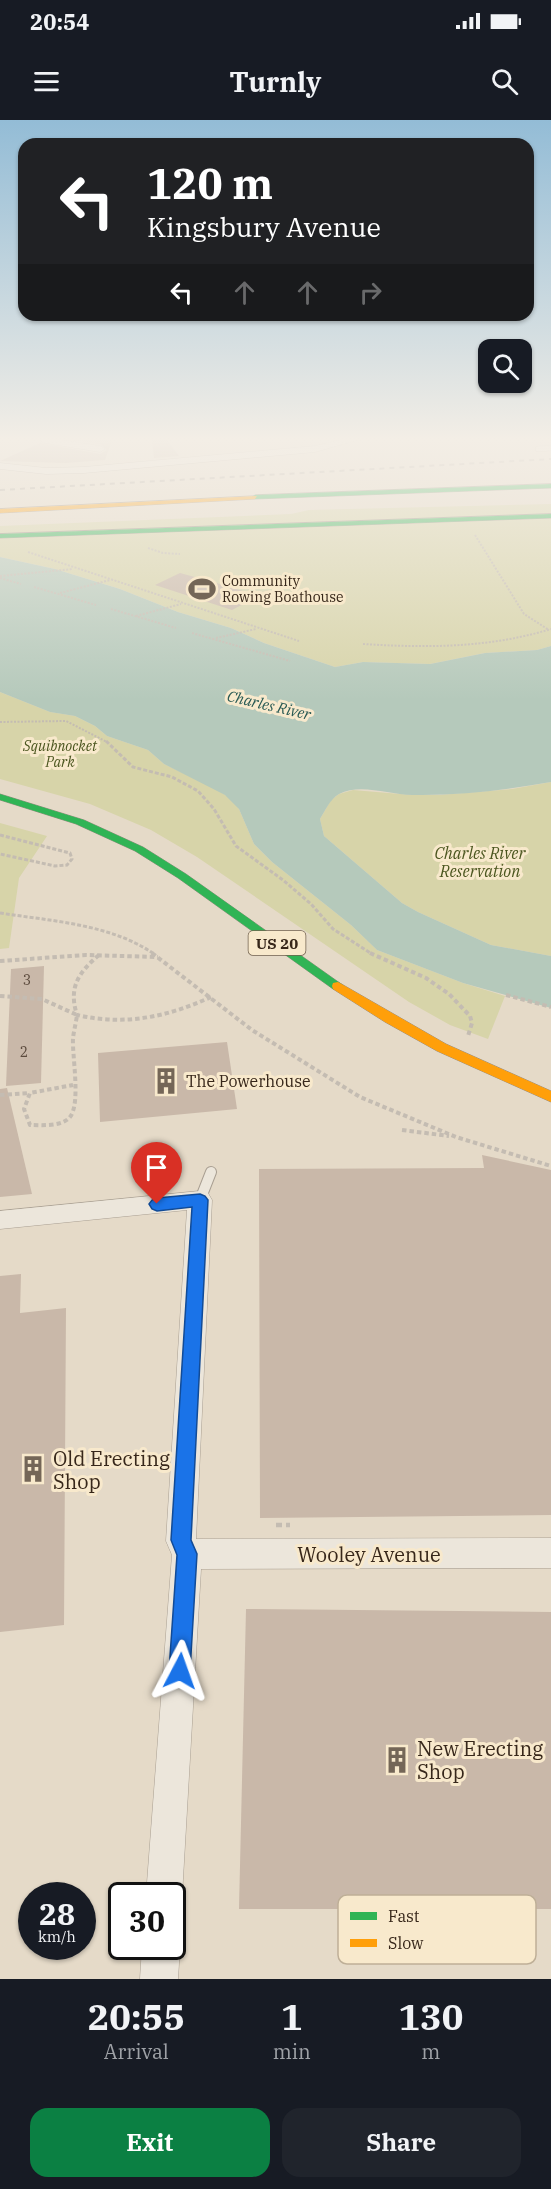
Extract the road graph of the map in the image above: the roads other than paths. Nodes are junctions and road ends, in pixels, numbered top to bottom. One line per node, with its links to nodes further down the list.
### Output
1 (255, 527): 2 (main road)
2 (0, 536)
3 (0, 797): 4 (main road, US 20)
4 (551, 1097)
5 (211, 1172): 6 (lane)
6 (200, 1200): 7 (street); 9 (street)
7 (0, 1220)
8 (551, 1553): 9 (street, Wooley Avenue)
9 (187, 1554): 10 (street)
10 (165, 1882)
11 (160, 1960): 12 (street)
12 (159, 1979)

